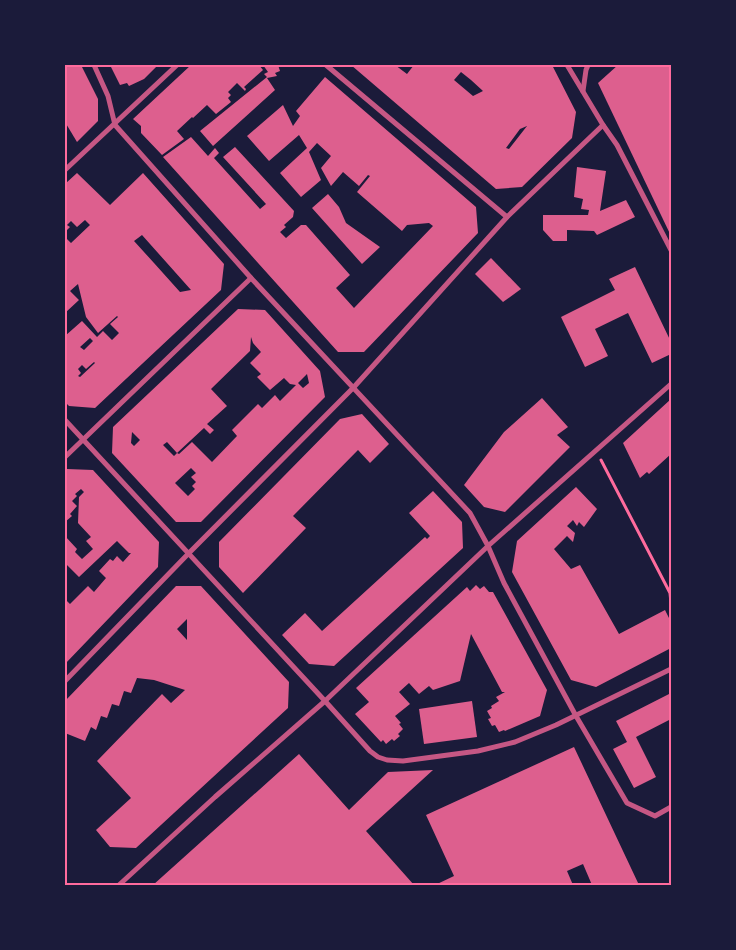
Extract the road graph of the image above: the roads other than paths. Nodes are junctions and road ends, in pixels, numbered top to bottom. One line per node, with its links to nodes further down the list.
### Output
1 (94, 65): 7 (street)
2 (176, 65): 7 (street)
3 (326, 65): 10 (street)
4 (567, 65): 6 (street)
5 (588, 65): 6 (street)
6 (583, 91): 8 (street)
7 (115, 125): 9 (street); 12 (street)
8 (602, 125): 10 (street); 11 (street)
9 (65, 170)
10 (507, 217): 14 (street)
11 (671, 250)
12 (251, 278): 14 (street); 16 (street)
13 (671, 384): 18 (street)
14 (354, 387): 18 (street); 19 (street)
15 (65, 420): 16 (street)
16 (84, 439): 17 (street); 19 (street)
17 (65, 457)
18 (488, 546): 22 (street); 23 (street)
19 (188, 554): 21 (street); 22 (street)
20 (671, 669): 23 (street)
21 (65, 681)
22 (325, 701): 23 (street); 25 (street)
23 (576, 716): 24 (street)
24 (671, 807)
25 (120, 885)

